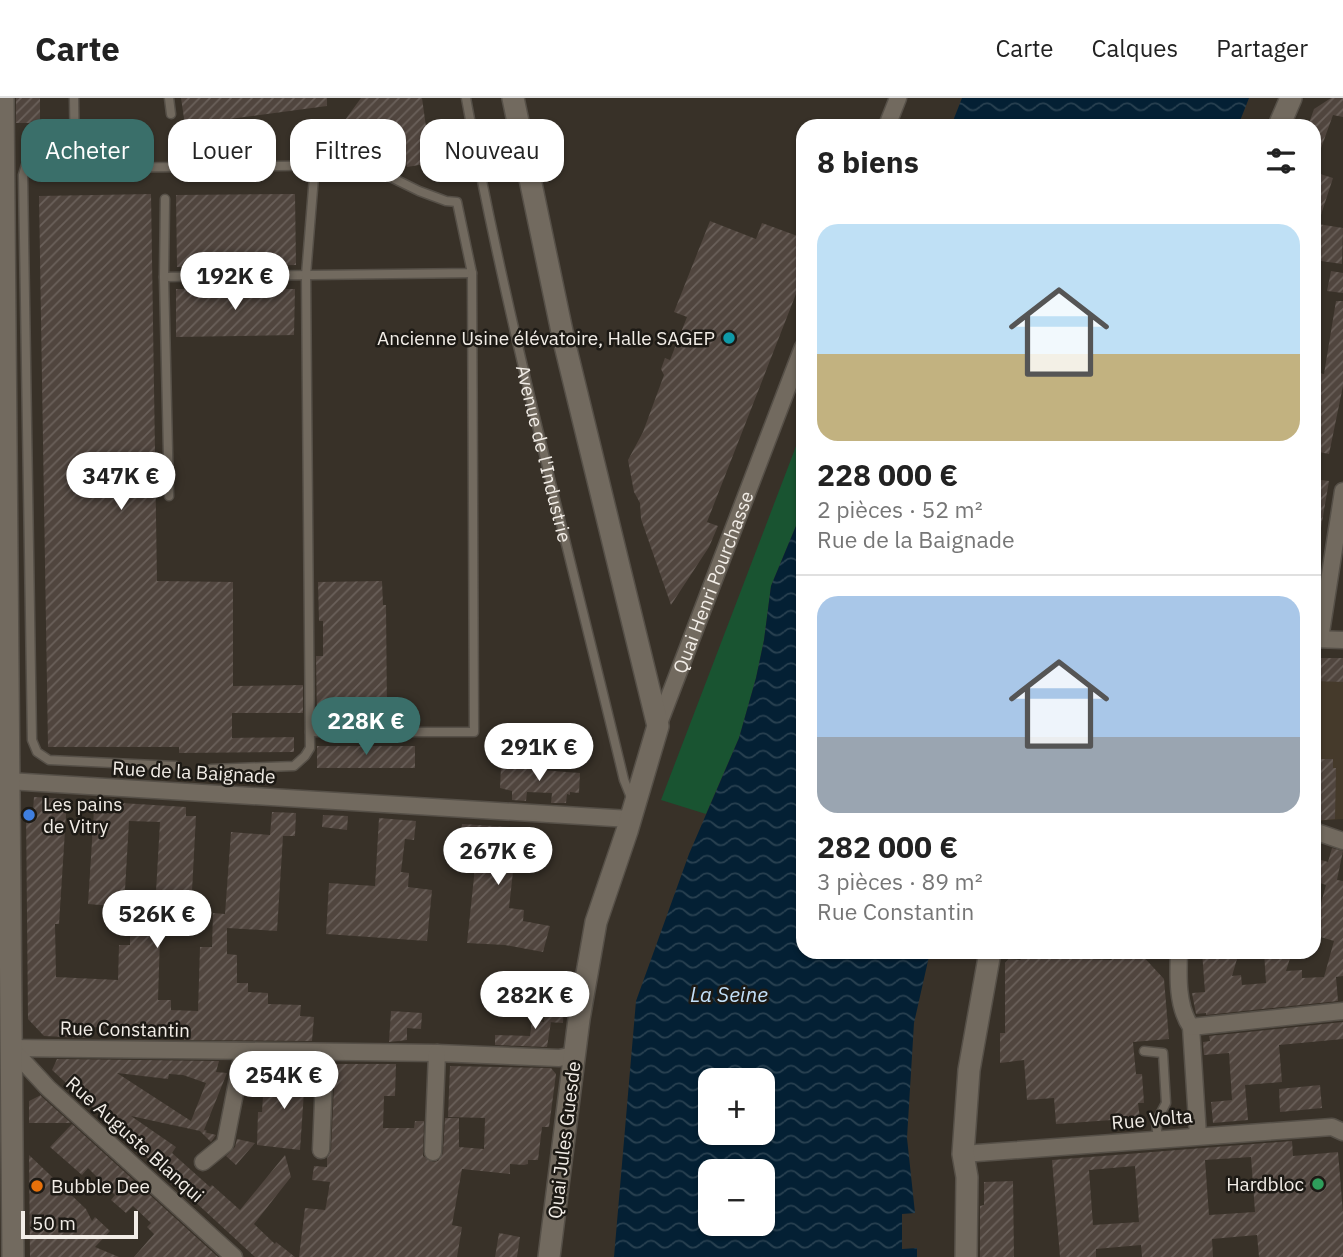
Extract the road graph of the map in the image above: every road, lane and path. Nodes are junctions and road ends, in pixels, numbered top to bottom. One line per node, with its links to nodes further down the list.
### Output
1 (3, 98): 20 (main road)
2 (74, 98): 10 (lane)
3 (169, 98): 9 (lane)
4 (466, 98): 37 (lane, Avenue de l'Industrie)
5 (513, 98): 32 (main road)
6 (898, 98): 11 (street)
7 (1291, 98): 12 (main road)
8 (1301, 98): 13 (main road)
9 (171, 114)
10 (74, 119)
11 (890, 119)
12 (1282, 119)
13 (1294, 119)
14 (290, 164): 15 (lane)
15 (154, 167)
16 (23, 182): 34 (lane)
17 (314, 182): 22 (lane)
18 (401, 182): 21 (lane)
19 (164, 199): 23 (lane)
20 (2, 207): 25 (main road)
21 (472, 273): 22 (lane); 33 (lane)
22 (306, 275): 23 (lane); 33 (lane)
23 (164, 277): 27 (lane)
24 (796, 365): 32 (street, Quai Henri Pourchasse)
25 (4, 435): 31 (main road)
26 (1343, 491): 28 (street)
27 (169, 496)
28 (1321, 616)
29 (1321, 639): 30 (street)
30 (1343, 640)
31 (4, 689): 36 (main road)
32 (658, 726): 37 (main road, Quai Henri Pourchasse)
33 (310, 733): 35 (lane)
34 (176, 766)
35 (211, 769)
36 (8, 781): 37 (street, Rue de la Baignade); 45 (main road)
37 (632, 812): 50 (main road, Quai Jules Guesde)
38 (1321, 833): 39 (street)
39 (1343, 841)
40 (978, 959): 51 (main road)
41 (989, 959): 51 (main road)
42 (1179, 959): 44 (street)
43 (1343, 1011): 44 (street)
44 (1191, 1027): 53 (street)
45 (11, 1048): 47 (street, Rue Constantin); 59 (main road); 60 (street, Rue Auguste Blanqui)
46 (1144, 1051): 54 (lane)
47 (243, 1052): 48 (street, Rue Constantin); 58 (street)
48 (325, 1053): 49 (street, Rue Constantin); 55 (street)
49 (437, 1053): 50 (street, Rue Constantin); 56 (street)
50 (575, 1055): 61 (main road, Quai Jules Guesde)
51 (969, 1070): 57 (main road)
52 (1343, 1132): 53 (street, Rue Volta)
53 (1198, 1136): 54 (street, Rue Volta)
54 (1158, 1139): 57 (street, Rue Volta)
55 (321, 1150)
56 (433, 1152)
57 (963, 1154): 62 (main road); 63 (main road)
58 (203, 1162)
59 (13, 1257)
60 (234, 1257)
61 (549, 1257)
62 (955, 1257)
63 (965, 1257)

